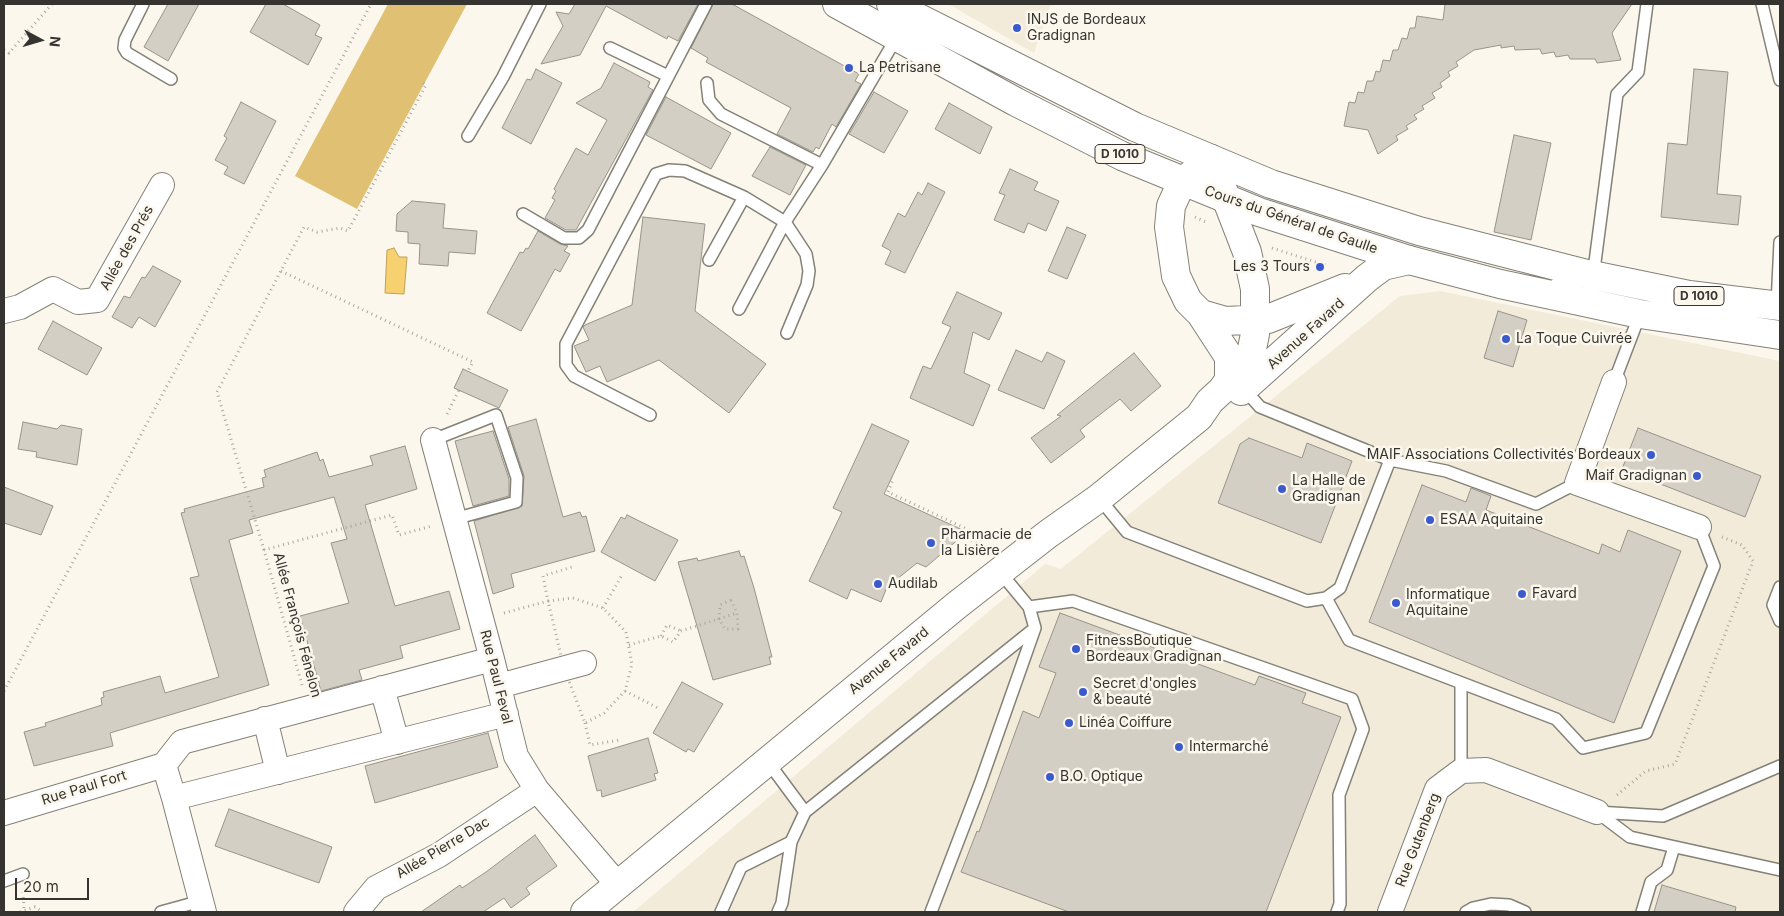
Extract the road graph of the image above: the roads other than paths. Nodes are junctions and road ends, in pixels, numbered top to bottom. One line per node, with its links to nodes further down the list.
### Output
1 (143, 4): 10 (lane)
2 (540, 4): 13 (lane)
3 (706, 4): 9 (lane)
4 (837, 4): 7 (main road, Cours du Général de Gaulle / D 1010)
5 (1646, 4): 25 (lane)
6 (1762, 4): 11 (lane)
7 (899, 18): 14 (main road, Cours du Général de Gaulle / D 1010); 15 (lane); 16 (main road, Cours du Général de Gaulle / D 1010)
8 (610, 48): 9 (lane)
9 (668, 76): 20 (lane)
10 (172, 79)
11 (1780, 80)
12 (707, 83): 15 (lane)
13 (468, 136)
14 (1210, 159): 16 (main road, Avenue Favard); 19 (main road, Avenue Favard); 25 (main road, Cours du Général de Gaulle / D 1010)
15 (822, 165): 21 (lane)
16 (1182, 182): 19 (main road, Cours du Général de Gaulle / D 1010); 31 (main road, Avenue Favard)
17 (162, 185): 30 (street, Allée des Prés)
18 (744, 197): 21 (lane); 23 (lane); 40 (lane)
19 (1228, 200): 24 (main road, Cours du Général de Gaulle / D 1010); 34 (main road, Avenue Favard)
20 (523, 214)
21 (785, 222): 28 (lane); 36 (lane)
22 (1780, 242): 29 (lane)
23 (709, 260)
24 (1408, 260): 26 (main road, Avenue Favard); 27 (main road, Cours du Général de Gaulle / D 1010)
25 (1587, 274): 27 (lane); 29 (main road, Cours du Général de Gaulle / D 1010)
26 (1367, 278): 34 (main road, Avenue Favard); 39 (main road, Avenue Favard)
27 (1500, 284): 32 (main road, Cours du Général de Gaulle / D 1010)
28 (739, 309)
29 (1770, 309)
30 (4, 311)
31 (1201, 314): 34 (main road, Avenue Favard); 41 (main road, Avenue Favard)
32 (1640, 314): 35 (main road, Cours du Général de Gaulle / D 1010); 38 (lane)
33 (1740, 316): 35 (lane)
34 (1256, 320): 39 (main road, Avenue Favard)
35 (1712, 325): 37 (main road, Cours du Général de Gaulle / D 1010)
36 (787, 333)
37 (1780, 335)
38 (1614, 382): 44 (street)
39 (1244, 389): 41 (main road, Avenue Favard); 43 (lane)
40 (650, 415)
41 (1199, 417): 45 (main road, Avenue Favard)
42 (433, 440): 46 (street, Rue Paul Feval); 46 (lane)
43 (1390, 460): 44 (lane); 50 (lane)
44 (1576, 483): 47 (street)
45 (1099, 498): 48 (main road, Avenue Favard); 50 (lane)
46 (454, 519): 54 (street, Rue Paul Feval)
47 (1699, 528): 56 (lane)
48 (1000, 571): 51 (lane); 62 (main road, Avenue Favard)
49 (1780, 587): 52 (lane)
50 (1326, 598): 56 (lane)
51 (1029, 607): 53 (lane); 85 (lane)
52 (1780, 621)
53 (1035, 628): 69 (lane); 84 (lane)
54 (492, 658): 57 (street, Rue Paul Feval); 58 (street)
55 (584, 663): 57 (street)
56 (1461, 683): 65 (lane)
57 (499, 686): 59 (street, Rue Paul Feval)
58 (382, 688): 60 (street); 61 (street)
59 (506, 714): 61 (street); 67 (street, Rue Paul Feval)
60 (265, 719): 63 (street); 66 (street)
61 (397, 742): 66 (street)
62 (767, 760): 69 (lane); 77 (main road, Avenue Favard)
63 (164, 765): 68 (street); 71 (street, Rue Paul Fort)
64 (1780, 766): 70 (lane)
65 (1461, 771): 70 (street); 86 (street, Rue Gutenberg)
66 (278, 772): 68 (street)
67 (537, 790): 77 (street, Rue Paul Feval); 80 (street, Allée Pierre Dac)
68 (174, 798): 78 (street)
69 (805, 812): 72 (lane)
70 (1597, 812): 73 (lane)
71 (4, 813)
72 (791, 842): 82 (lane); 83 (lane)
73 (1674, 847): 74 (lane); 89 (lane)
74 (1780, 870)
75 (23, 874): 76 (lane)
76 (4, 881)
77 (618, 885): 81 (main road, Avenue Favard)
78 (203, 907): 79 (lane)
79 (161, 912)
80 (356, 912)
81 (585, 912)
82 (722, 912)
83 (778, 912)
84 (931, 912)
85 (1337, 912)
86 (1390, 912)
87 (1466, 912): 88 (lane)
88 (1525, 912)
89 (1642, 912)

